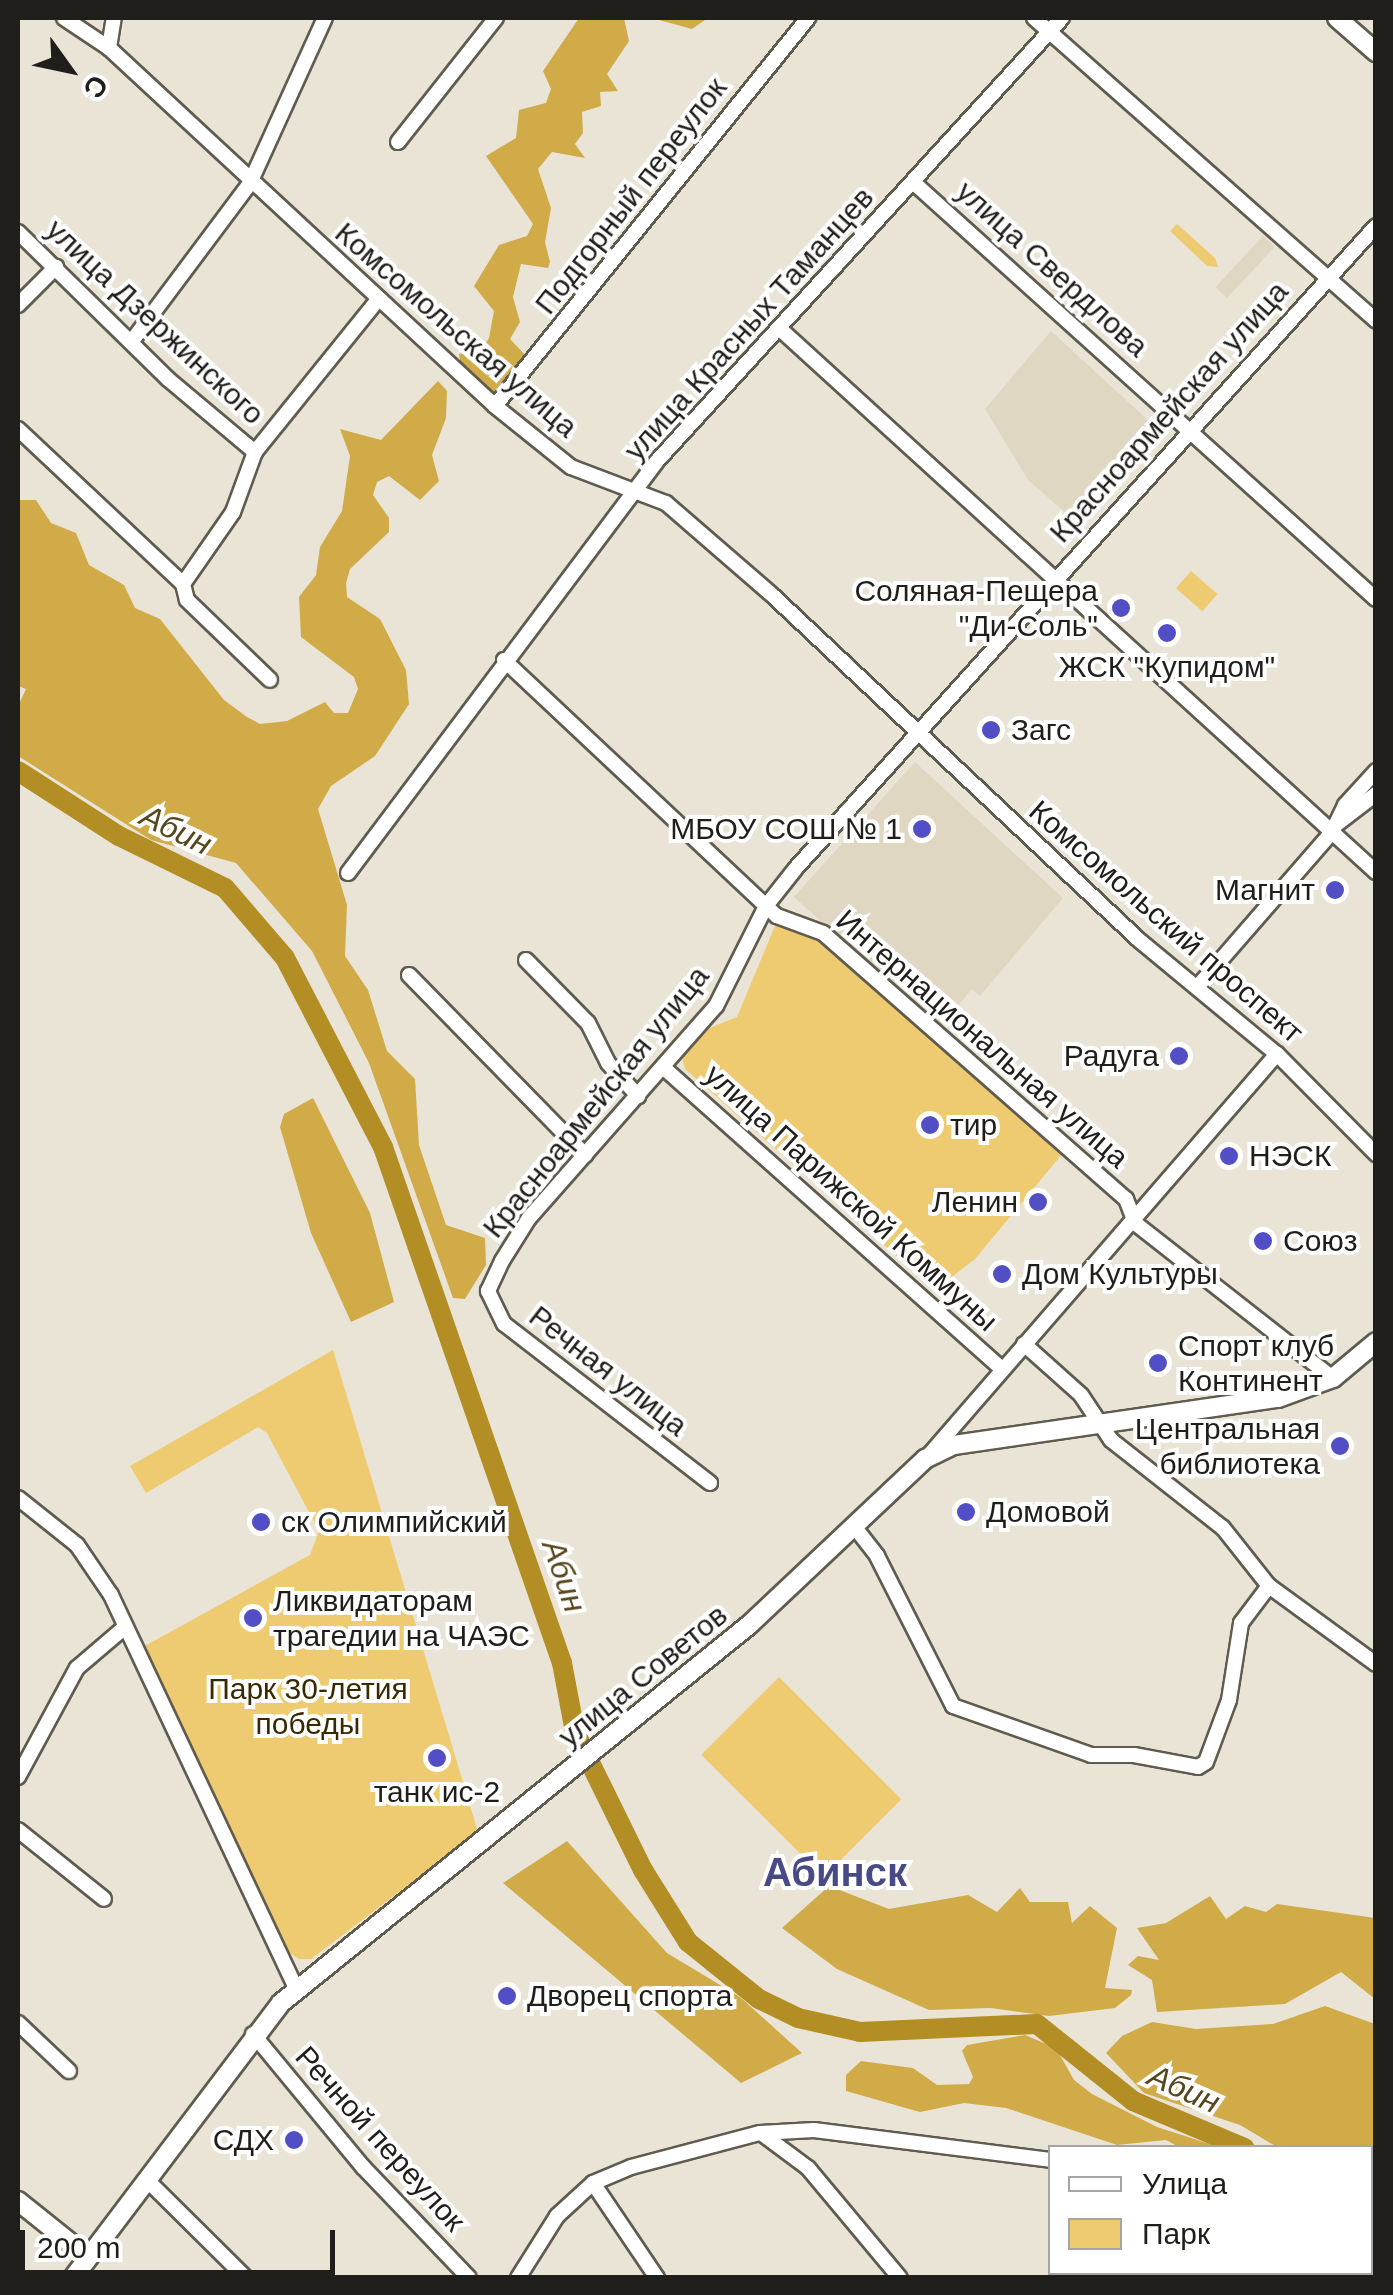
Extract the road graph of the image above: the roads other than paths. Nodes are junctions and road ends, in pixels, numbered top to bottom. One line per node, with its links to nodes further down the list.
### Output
1 (64, 18): 10 (street, Комсомольская улица)
2 (114, 18): 10 (street)
3 (324, 18): 14 (street)
4 (496, 18): 12 (street)
5 (808, 18): 24 (street, Подгорный переулок)
6 (1034, 18): 9 (street)
7 (1062, 18): 9 (street, улица Красных Таманцев)
8 (1337, 18): 11 (main road)
9 (1049, 32): 13 (street, улица Красных Таманцев); 18 (street)
10 (108, 48): 14 (street, Комсомольская улица)
11 (1376, 52)
12 (398, 142)
13 (912, 182): 22 (street, улица Красных Таманцев); 26 (street, улица Свердлова)
14 (250, 184): 19 (street, Комсомольская улица); 23 (street)
15 (1376, 226): 18 (street, Красноармейская улица)
16 (18, 232): 17 (street, улица Дзержинского)
17 (56, 267): 20 (street); 23 (street, улица Дзержинского)
18 (1327, 277): 21 (street); 26 (street, Красноармейская улица)
19 (376, 301): 24 (street, Комсомольская улица); 27 (street)
20 (18, 305)
21 (1376, 321)
22 (779, 328): 28 (street, улица Красных Таманцев); 29 (street)
23 (132, 341): 27 (street, улица Дзержинского)
24 (495, 406): 28 (street, Комсомольская улица)
25 (18, 429): 30 (street)
26 (1193, 429): 29 (street, Красноармейская улица); 31 (street, улица Свердлова)
27 (255, 452): 30 (street)
28 (640, 488): 32 (street, улица Красных Таманцев); 34 (street, Комсомольская улица)
29 (1056, 580): 34 (street, Красноармейская улица); 37 (street)
30 (183, 584): 33 (street)
31 (1376, 599)
32 (504, 660): 39 (street, улица Красных Таманцев); 40 (street, Интернациональная улица)
33 (270, 680)
34 (916, 734): 40 (street, Красноармейская улица); 43 (street, Комсомольский проспект)
35 (1376, 772): 37 (street)
36 (1376, 794): 37 (street)
37 (1334, 828): 38 (street); 43 (street)
38 (1376, 872)
39 (348, 873)
40 (766, 906): 45 (street, Красноармейская улица); 49 (street, Интернациональная улица)
41 (526, 960): 46 (street)
42 (409, 974): 48 (street)
43 (1199, 984): 44 (street, Комсомольский проспект)
44 (1277, 1054): 47 (street, Комсомольский проспект); 49 (street)
45 (664, 1068): 46 (street, Красноармейская улица); 53 (street, улица Парижской Коммуны)
46 (638, 1096): 48 (street, Красноармейская улица)
47 (1376, 1154)
48 (585, 1155): 50 (street, Красноармейская улица)
49 (1134, 1224): 52 (street); 54 (street, Интернациональная улица)
50 (488, 1292): 57 (street, Речная улица)
51 (1376, 1342): 54 (main road, улица Советов)
52 (1024, 1344): 53 (street); 55 (street, улица Парижской Коммуны)
53 (1002, 1369): 56 (street)
54 (1334, 1378): 55 (main road, улица Советов)
55 (1099, 1424): 56 (main road, улица Советов); 60 (street, улица Парижской Коммуны)
56 (926, 1459): 59 (main road, улица Советов)
57 (710, 1483)
58 (18, 1498): 61 (street)
59 (857, 1530): 60 (street); 66 (main road, улица Советов)
60 (1269, 1586): 62 (street, улица Парижской Коммуны)
61 (125, 1628): 63 (street); 66 (street)
62 (1376, 1664)
63 (18, 1777)
64 (18, 1830): 65 (street)
65 (104, 1900)
66 (296, 1989): 68 (main road, улица Советов)
67 (18, 2022): 69 (street)
68 (253, 2034): 72 (main road, улица Советов); 78 (street, Речной переулок)
69 (69, 2071)
70 (760, 2133): 71 (street); 73 (street); 81 (street)
71 (1048, 2160)
72 (146, 2179): 75 (main road, улица Советов); 77 (street)
73 (593, 2183): 79 (street); 80 (street)
74 (18, 2201): 75 (main road)
75 (88, 2257): 76 (main road, улица Советов)
76 (74, 2278)
77 (246, 2278)
78 (469, 2278)
79 (518, 2278)
80 (657, 2278)
81 (900, 2278)

